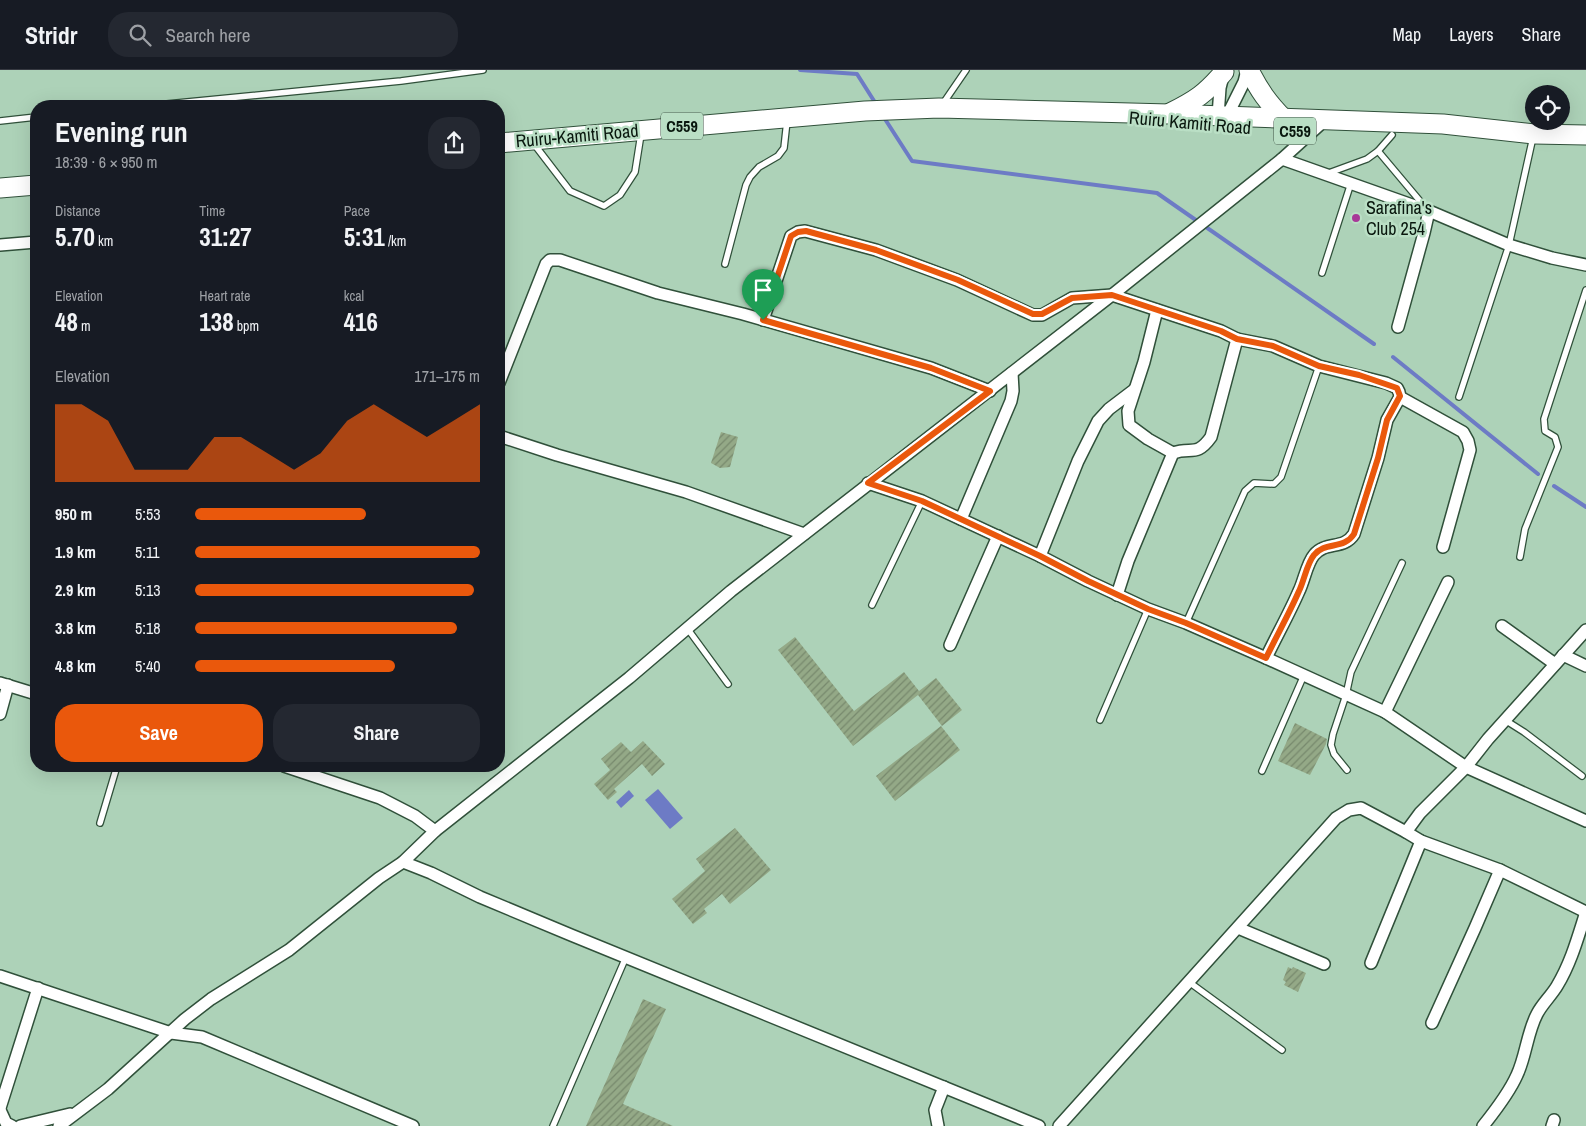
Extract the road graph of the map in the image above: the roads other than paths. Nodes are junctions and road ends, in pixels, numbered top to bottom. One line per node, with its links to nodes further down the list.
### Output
1 (483, 70): 5 (lane)
2 (966, 70): 6 (lane)
3 (1248, 70): 10 (street); 13 (main road)
4 (1222, 72): 9 (main road); 10 (street)
5 (207, 100)
6 (939, 108): 7 (main road, Ruiru Kamiti Road / C559); 8 (main road, Ruiru Kamiti Road / C559)
7 (865, 111): 12 (main road, Ruiru-Kamiti Road / C559)
8 (1074, 112): 9 (main road, Ruiru Kamiti Road / C559); 15 (main road, Ruiru Kamiti Road / C559)
9 (1169, 114): 10 (main road, Ruiru Kamiti Road / C559)
10 (1223, 116): 13 (main road, Ruiru Kamiti Road / C559)
11 (30, 118): 14 (lane)
12 (787, 119): 16 (main road, Ruiru-Kamiti Road / C559); 32 (lane)
13 (1284, 119): 15 (main road, Ruiru Kamiti Road / C559)
14 (0, 120)
15 (1319, 126): 17 (main road, Ruiru Kamiti Road / C559); 18 (main road, Ruiru Kamiti Road / C559); 23 (street)
16 (642, 130): 20 (main road, Ruiru-Kamiti Road / C559); 20 (lane)
17 (1525, 133): 18 (main road, Ruiru Kamiti Road / C559); 19 (main road, Ruiru Kamiti Road / C559); 31 (lane)
18 (1392, 135): 22 (lane)
19 (1586, 136)
20 (531, 140): 21 (main road, Ruiru-Kamiti Road / C559)
21 (505, 142)
22 (1378, 151): 24 (lane); 28 (lane)
23 (1282, 159): 24 (street); 36 (street)
24 (1325, 174): 25 (street)
25 (1351, 183): 28 (street); 34 (lane)
26 (30, 186): 27 (main road)
27 (0, 188)
28 (1429, 211): 31 (street); 39 (street)
29 (30, 242): 30 (street)
30 (0, 245)
31 (1509, 245): 33 (street); 47 (lane)
32 (725, 264)
33 (1586, 265)
34 (1322, 273)
35 (1586, 290): 57 (lane)
36 (1112, 295): 37 (street); 38 (street); 43 (street)
37 (1157, 310): 40 (street); 44 (street)
38 (763, 320): 41 (street); 45 (street)
39 (1398, 327)
40 (1237, 339): 42 (street); 49 (street)
41 (505, 356)
42 (1319, 366): 46 (street); 63 (lane)
43 (1012, 373): 45 (street); 52 (street)
44 (1134, 390): 49 (street); 56 (street)
45 (990, 391): 50 (street)
46 (1400, 396): 55 (street); 69 (street)
47 (1459, 397)
48 (505, 438): 53 (street)
49 (1173, 453): 60 (street)
50 (868, 483): 51 (street); 53 (street)
51 (922, 501): 52 (street); 61 (lane)
52 (961, 519): 54 (street)
53 (804, 534): 65 (street)
54 (998, 536): 56 (street); 67 (street)
55 (1443, 547)
56 (1040, 556): 60 (street)
57 (1520, 557)
58 (1402, 563): 76 (lane)
59 (1448, 582): 77 (street)
60 (1117, 595): 62 (street)
61 (872, 606)
62 (1148, 609): 63 (street); 79 (lane)
63 (1186, 623): 69 (street)
64 (1502, 626): 70 (street)
65 (687, 628): 74 (lane); 89 (street)
66 (1586, 630): 68 (street)
67 (950, 645)
68 (1563, 655): 70 (street); 71 (street)
69 (1266, 658): 72 (street)
70 (1555, 664): 80 (street)
71 (1586, 666)
72 (1304, 675): 76 (street); 83 (lane)
73 (4, 684): 75 (street); 78 (street)
74 (728, 684)
75 (30, 692)
76 (1346, 695): 77 (street); 82 (lane)
77 (1385, 712): 81 (street)
78 (0, 714)
79 (1100, 720)
80 (1505, 720): 81 (street); 86 (lane)
81 (1466, 767): 87 (street); 90 (street)
82 (1347, 770)
83 (1262, 771)
84 (115, 772): 88 (lane)
85 (302, 772): 89 (street)
86 (1582, 776)
87 (1586, 821)
88 (100, 823)
89 (435, 831): 92 (street)
90 (1406, 832): 91 (street); 95 (street)
91 (1421, 841): 93 (street); 97 (street)
92 (403, 862): 96 (street); 103 (street)
93 (1500, 870): 94 (street); 102 (street)
94 (1586, 912): 116 (street)
95 (1238, 928): 98 (street); 100 (street)
96 (626, 957): 105 (street); 113 (lane)
97 (1372, 963)
98 (1324, 964)
99 (0, 976): 101 (street)
100 (1189, 982): 104 (lane); 115 (street)
101 (38, 988): 103 (street); 106 (street)
102 (1432, 1023)
103 (171, 1033): 107 (street); 112 (street)
104 (1282, 1050)
105 (944, 1087): 108 (street); 114 (street)
106 (0, 1109): 109 (street)
107 (78, 1112): 110 (street); 111 (street)
108 (1035, 1125)
109 (12, 1126)
110 (20, 1126)
111 (59, 1126)
112 (413, 1126)
113 (553, 1126)
114 (938, 1126)
115 (1059, 1126)
116 (1483, 1126)

